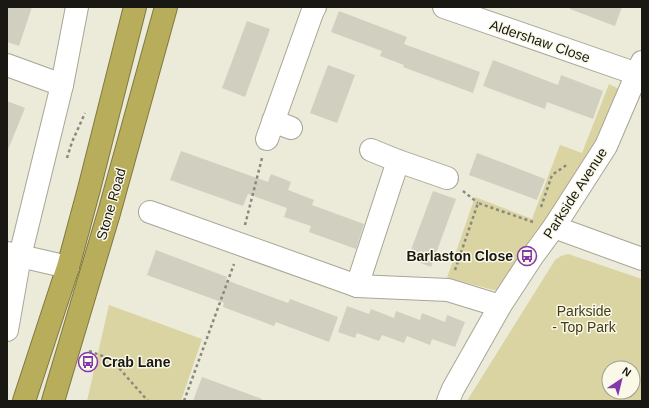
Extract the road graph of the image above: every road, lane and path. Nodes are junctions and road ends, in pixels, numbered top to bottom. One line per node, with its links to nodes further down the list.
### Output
1 (77, 7): 8 (street)
2 (135, 7): 22 (highway, Stone Road)
3 (166, 7): 27 (highway, Stone Road)
4 (315, 7): 10 (street)
5 (444, 7): 7 (street, Aldershaw Close)
6 (7, 65): 8 (street)
7 (640, 67): 18 (street, Parkside Avenue)
8 (62, 85): 20 (street)
9 (87, 109): 14 (path)
10 (277, 129): 19 (path)
11 (371, 150): 12 (street)
12 (398, 161): 15 (street); 23 (street)
13 (572, 162): 16 (path)
14 (66, 163)
15 (447, 178)
16 (540, 209)
17 (150, 212): 19 (street)
18 (544, 225): 21 (street); 24 (path); 25 (street, Parkside Avenue)
19 (240, 244): 23 (street); 31 (path)
20 (13, 255): 22 (street); 26 (street)
21 (642, 259)
22 (68, 267): 28 (highway, Stone Road)
23 (357, 286): 24 (street)
24 (448, 290): 25 (street)
25 (500, 306): 32 (street, Parkside Avenue)
26 (7, 330)
27 (69, 345): 29 (highway, Stone Road); 30 (path)
28 (24, 401)
29 (53, 401)
30 (148, 401)
31 (184, 401)
32 (448, 401)

